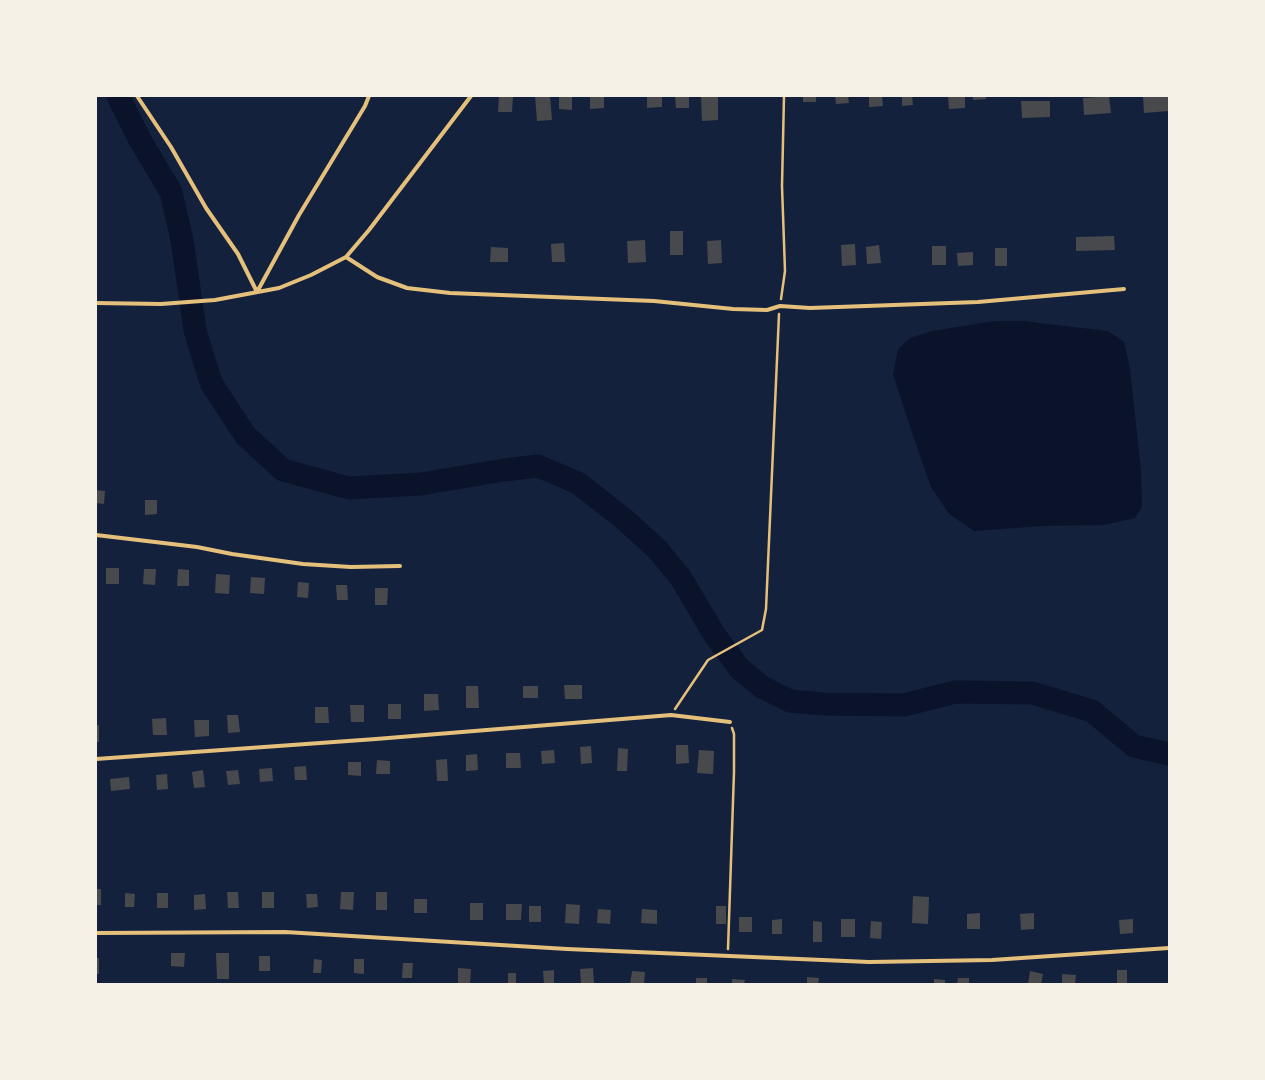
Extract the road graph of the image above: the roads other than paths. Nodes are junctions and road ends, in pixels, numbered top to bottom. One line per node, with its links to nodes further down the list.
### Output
1 (137, 96): 6 (street)
2 (369, 96): 6 (street)
3 (471, 96): 4 (street)
4 (346, 257): 5 (street); 6 (street)
5 (1124, 289)
6 (257, 292): 7 (street)
7 (96, 303)
8 (96, 535): 9 (street)
9 (400, 566)
10 (730, 722): 11 (street)
11 (96, 759)
12 (96, 933): 13 (street)
13 (1169, 948)

